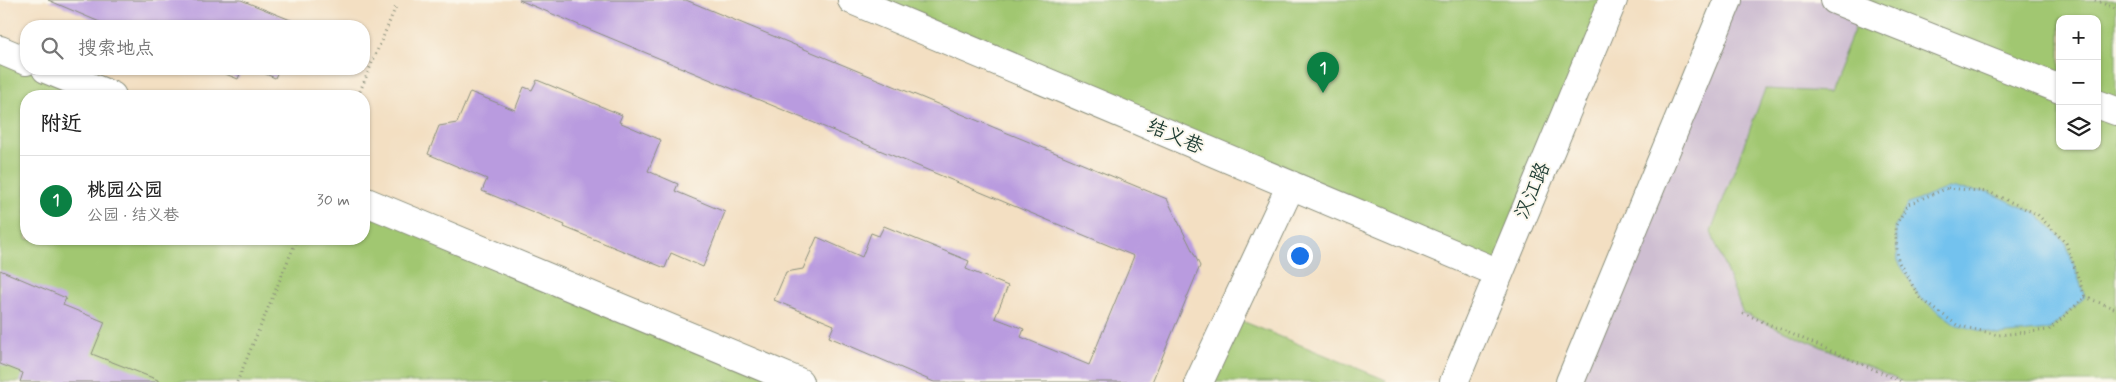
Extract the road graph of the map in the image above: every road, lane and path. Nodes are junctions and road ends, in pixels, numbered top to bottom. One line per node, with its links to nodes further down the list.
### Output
1 (852, 0): 18 (main road, 结义巷)
2 (1613, 0): 21 (main road, 汉江路)
3 (1728, 0): 29 (main road)
4 (1835, 0): 13 (main road)
5 (2095, 0): 7 (path)
6 (397, 4): 10 (path)
7 (2116, 9)
8 (0, 50): 9 (main road)
9 (20, 58)
10 (370, 68)
11 (61, 75): 14 (main road)
12 (367, 75): 15 (path)
13 (2056, 87)
14 (97, 90)
15 (361, 90)
16 (2100, 105): 17 (main road)
17 (2116, 111)
18 (1291, 185): 21 (main road, 结义巷); 27 (main road)
19 (370, 203): 26 (main road)
20 (294, 245): 25 (path)
21 (1499, 273): 28 (main road, 汉江路)
22 (2085, 298): 22 (path); 23 (path)
23 (2116, 309)
24 (1742, 313): 30 (path)
25 (237, 382)
26 (799, 382)
27 (1199, 382)
28 (1454, 382)
29 (1570, 382)
30 (1903, 382)

